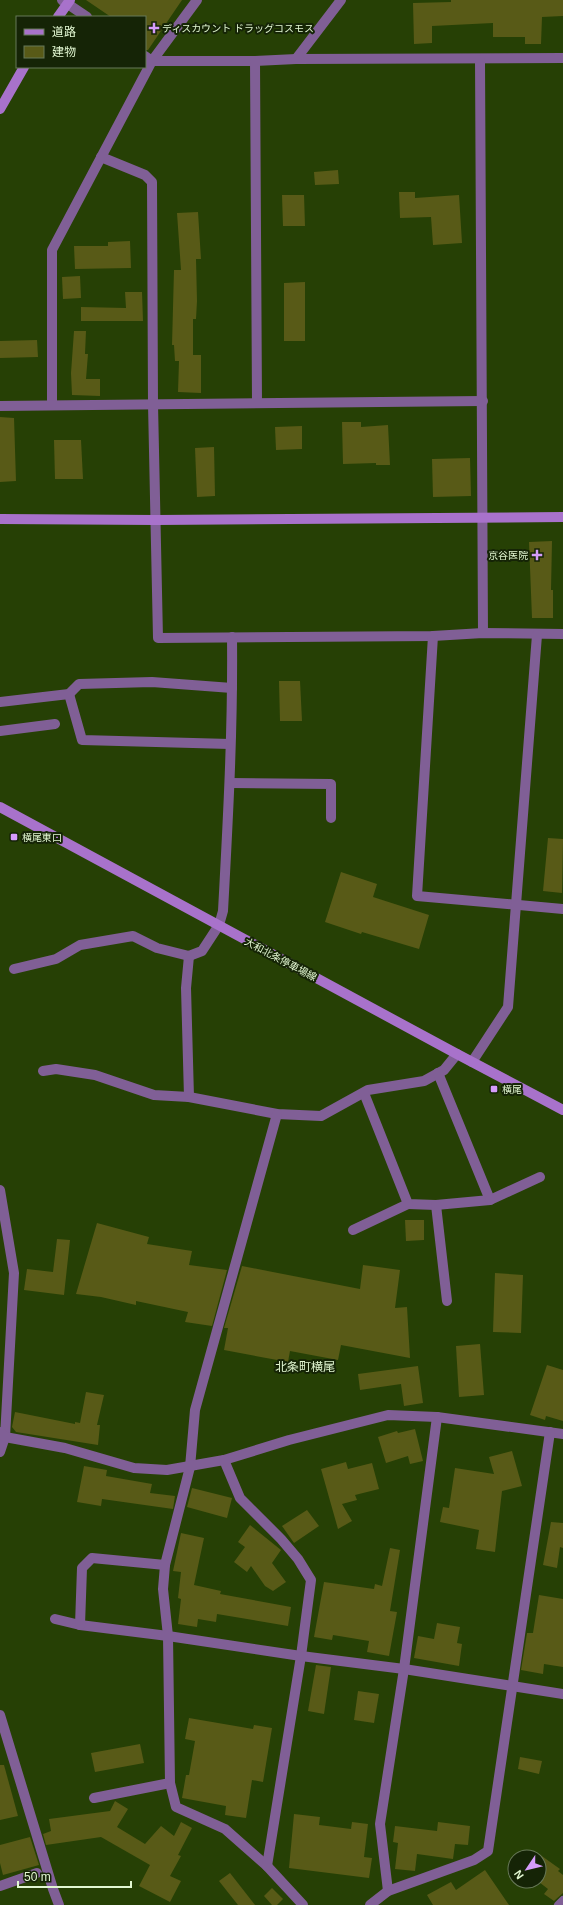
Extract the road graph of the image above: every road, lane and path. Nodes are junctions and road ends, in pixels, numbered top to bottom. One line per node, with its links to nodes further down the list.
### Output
1 (197, 0): 6 (street)
2 (341, 0): 8 (street)
3 (67, 1): 4 (main road); 5 (street)
4 (59, 16)
5 (86, 16)
6 (149, 58): 10 (street)
7 (563, 58): 9 (street)
8 (296, 60): 9 (street); 10 (street)
9 (480, 60): 15 (street)
10 (255, 61): 16 (street)
11 (23, 68): 13 (main road)
12 (144, 68): 14 (street)
13 (0, 109)
14 (101, 157): 17 (street); 18 (street)
15 (483, 401): 16 (street); 20 (street)
16 (257, 402): 17 (street)
17 (153, 404): 18 (street); 23 (street)
18 (52, 405): 19 (street)
19 (0, 406)
20 (484, 517): 21 (main road); 23 (main road); 24 (street)
21 (563, 517)
22 (0, 519): 23 (main road)
23 (156, 520): 28 (street)
24 (483, 633): 26 (street); 27 (street)
25 (563, 634): 26 (street)
26 (537, 635): 38 (street)
27 (433, 636): 28 (street); 38 (street)
28 (232, 637): 29 (street)
29 (232, 688): 30 (street); 34 (street)
30 (69, 694): 31 (street); 34 (street)
31 (0, 702)
32 (56, 724): 33 (street)
33 (0, 731)
34 (230, 744): 35 (street)
35 (230, 783): 37 (street); 40 (street)
36 (0, 807): 40 (main road, 大和北条停車場線)
37 (331, 818)
38 (516, 904): 39 (street); 44 (street)
39 (563, 908)
40 (219, 925): 41 (street); 43 (main road, 大和北条停車場線)
41 (189, 956): 42 (street); 48 (street)
42 (14, 969)
43 (457, 1054): 44 (main road, 大和北条停車場線); 46 (street)
44 (472, 1062): 49 (main road, 大和北条停車場線)
45 (43, 1071): 48 (street)
46 (438, 1073): 47 (street); 53 (street)
47 (364, 1093): 50 (street); 54 (street)
48 (189, 1097): 50 (street)
49 (563, 1110)
50 (277, 1114): 64 (street)
51 (540, 1177): 53 (street)
52 (0, 1190): 61 (street)
53 (490, 1200): 55 (street)
54 (408, 1204): 55 (street); 56 (street)
55 (436, 1205): 57 (street)
56 (353, 1230)
57 (447, 1301)
58 (437, 1417): 59 (street); 63 (street); 70 (street)
59 (550, 1432): 60 (street); 71 (street)
60 (563, 1434)
61 (2, 1435): 62 (street); 64 (street)
62 (0, 1452)
63 (224, 1460): 64 (street); 69 (street)
64 (190, 1467): 65 (street)
65 (165, 1565): 67 (street); 68 (street)
66 (55, 1619): 67 (street)
67 (80, 1625): 68 (street)
68 (168, 1636): 69 (street); 74 (street)
69 (301, 1656): 70 (street); 76 (street)
70 (404, 1669): 71 (street); 79 (street)
71 (513, 1687): 72 (street); 79 (street)
72 (563, 1694)
73 (0, 1715): 81 (street)
74 (170, 1783): 75 (street); 76 (street)
75 (94, 1798)
76 (267, 1866): 82 (street)
77 (37, 1873): 78 (street)
78 (0, 1886)
79 (388, 1891): 83 (street)
80 (563, 1900): 84 (lane)
81 (60, 1905)
82 (303, 1905)
83 (370, 1905)
84 (558, 1905)

